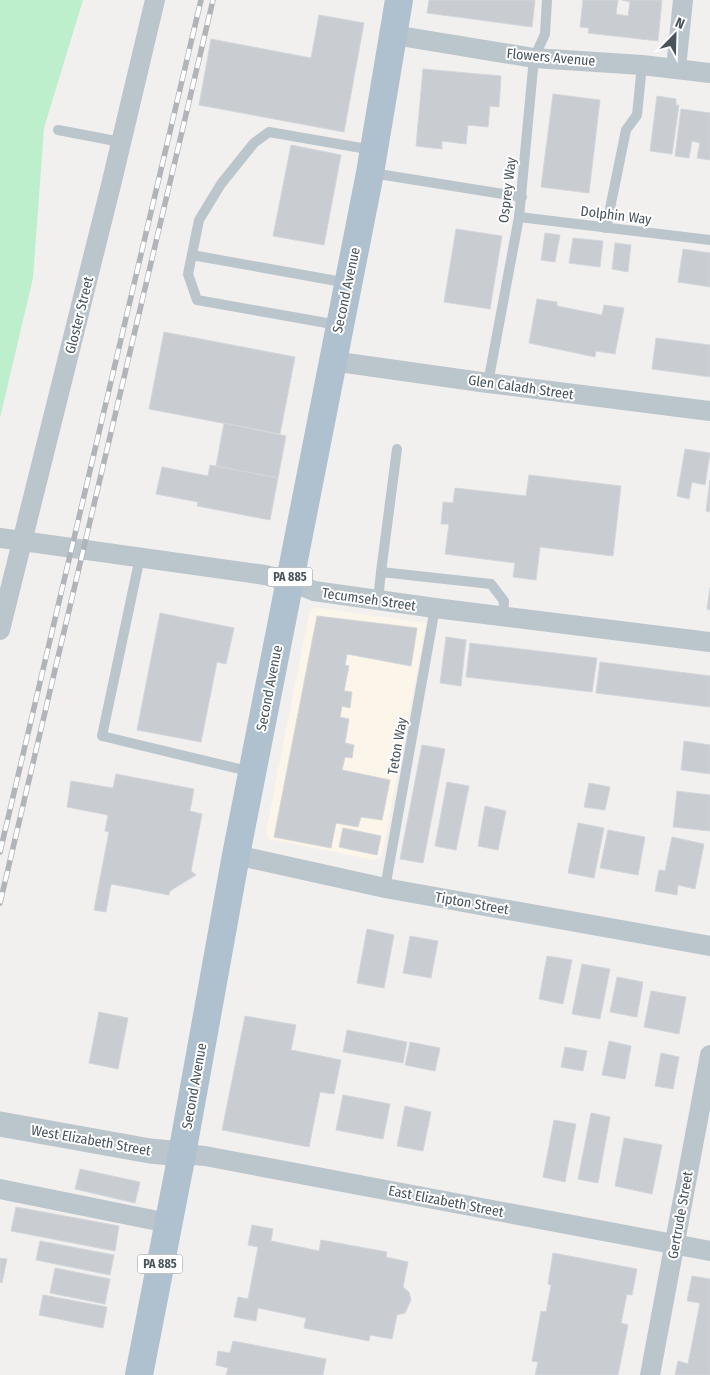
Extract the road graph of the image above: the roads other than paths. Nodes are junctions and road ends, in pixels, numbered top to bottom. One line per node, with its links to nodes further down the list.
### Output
1 (155, 0): 11 (street, Gloster Street)
2 (399, 0): 5 (main road, Second Avenue / PA 885)
3 (547, 0): 6 (lane, Osprey Way)
4 (683, 0): 8 (street)
5 (394, 35): 6 (street, Flowers Avenue); 12 (main road, Second Avenue / PA 885)
6 (534, 58): 7 (street, Flowers Avenue); 13 (lane, Osprey Way)
7 (642, 65): 8 (street, Flowers Avenue); 15 (lane)
8 (676, 68): 9 (street, Flowers Avenue)
9 (710, 73)
10 (58, 130): 11 (lane)
11 (121, 142): 25 (street, Gloster Street)
12 (372, 162): 13 (lane); 17 (lane); 18 (main road, Second Avenue / PA 885)
13 (522, 197): 14 (lane, Osprey Way)
14 (519, 217): 15 (lane, Dolphin Way); 21 (lane, Osprey Way)
15 (606, 228): 16 (lane, Dolphin Way)
16 (710, 240)
17 (192, 255): 18 (lane); 19 (lane)
18 (348, 283): 19 (main road, Second Avenue / PA 885)
19 (339, 325): 20 (main road, Second Avenue / PA 885)
20 (332, 361): 21 (street, Glen Caladh Street); 28 (main road, Second Avenue / PA 885)
21 (488, 383): 22 (street, Glen Caladh Street)
22 (710, 411)
23 (397, 449): 27 (lane)
24 (0, 538): 25 (street, Tecumseh Street)
25 (22, 541): 26 (street, Tecumseh Street); 32 (street, Gloster Street)
26 (140, 557): 28 (street, Tecumseh Street); 34 (lane)
27 (381, 572): 29 (lane); 31 (lane)
28 (289, 580): 29 (street, Tecumseh Street); 34 (main road, Second Avenue / PA 885)
29 (378, 600): 30 (street, Tecumseh Street)
30 (435, 608): 31 (street, Tecumseh Street); 36 (lane, Teton Way)
31 (503, 617): 33 (street, Tecumseh Street)
32 (0, 630)
33 (710, 642)
34 (253, 773): 35 (main road, Second Avenue / PA 885)
35 (236, 855): 36 (street, Tipton Street); 41 (main road, Second Avenue / PA 885)
36 (385, 888): 37 (street, Tipton Street)
37 (710, 946)
38 (710, 1055): 39 (street, Gertrude Street)
39 (706, 1098): 44 (street, Gertrude Street)
40 (0, 1124): 41 (street, West Elizabeth Street)
41 (182, 1154): 43 (main road, Second Avenue / PA 885); 44 (street, East Elizabeth Street)
42 (0, 1189): 43 (street)
43 (168, 1223): 46 (main road, Second Avenue / PA 885)
44 (674, 1244): 45 (street, East Elizabeth Street); 47 (street, Gertrude Street)
45 (710, 1251)
46 (139, 1375)
47 (650, 1375)

